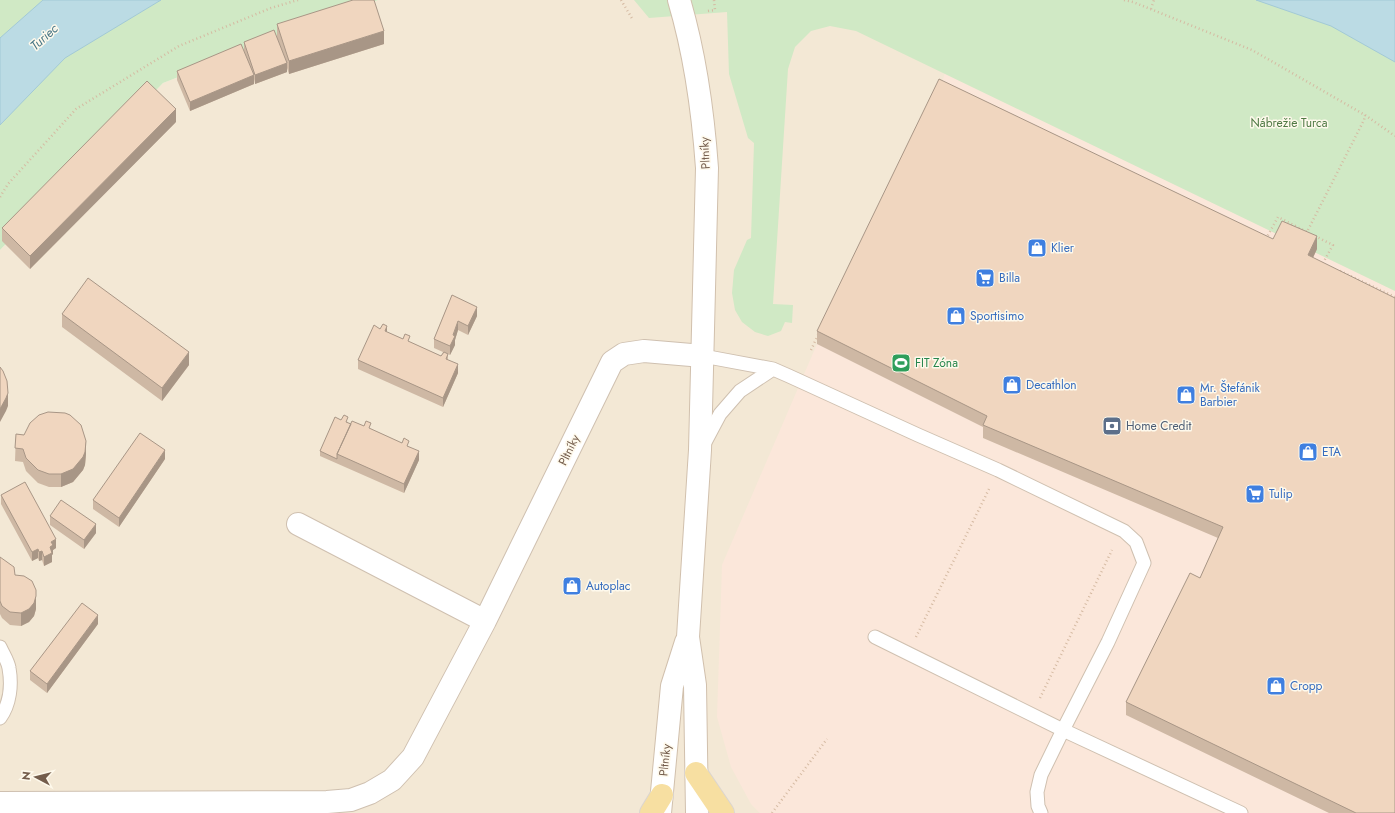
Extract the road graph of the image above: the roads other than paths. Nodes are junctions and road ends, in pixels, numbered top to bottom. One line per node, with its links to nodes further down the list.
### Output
1 (679, 0): 2 (street, Pltníky)
2 (703, 356): 3 (lane); 4 (street, Pltníky); 6 (street, Pltníky)
3 (772, 369): 4 (lane); 11 (lane)
4 (700, 450): 7 (street, Pltníky)
5 (298, 524): 6 (street)
6 (485, 621): 13 (street, Pltníky)
7 (688, 637): 12 (street, Pltníky); 14 (street, Pltníky)
8 (875, 637): 11 (lane)
9 (0, 647): 10 (lane)
10 (0, 718)
11 (1062, 730): 17 (lane); 18 (lane)
12 (696, 773): 15 (street, Pltníky); 16 (main road)
13 (0, 802)
14 (657, 807)
15 (697, 813)
16 (723, 813)
17 (1041, 813)
18 (1241, 813)

